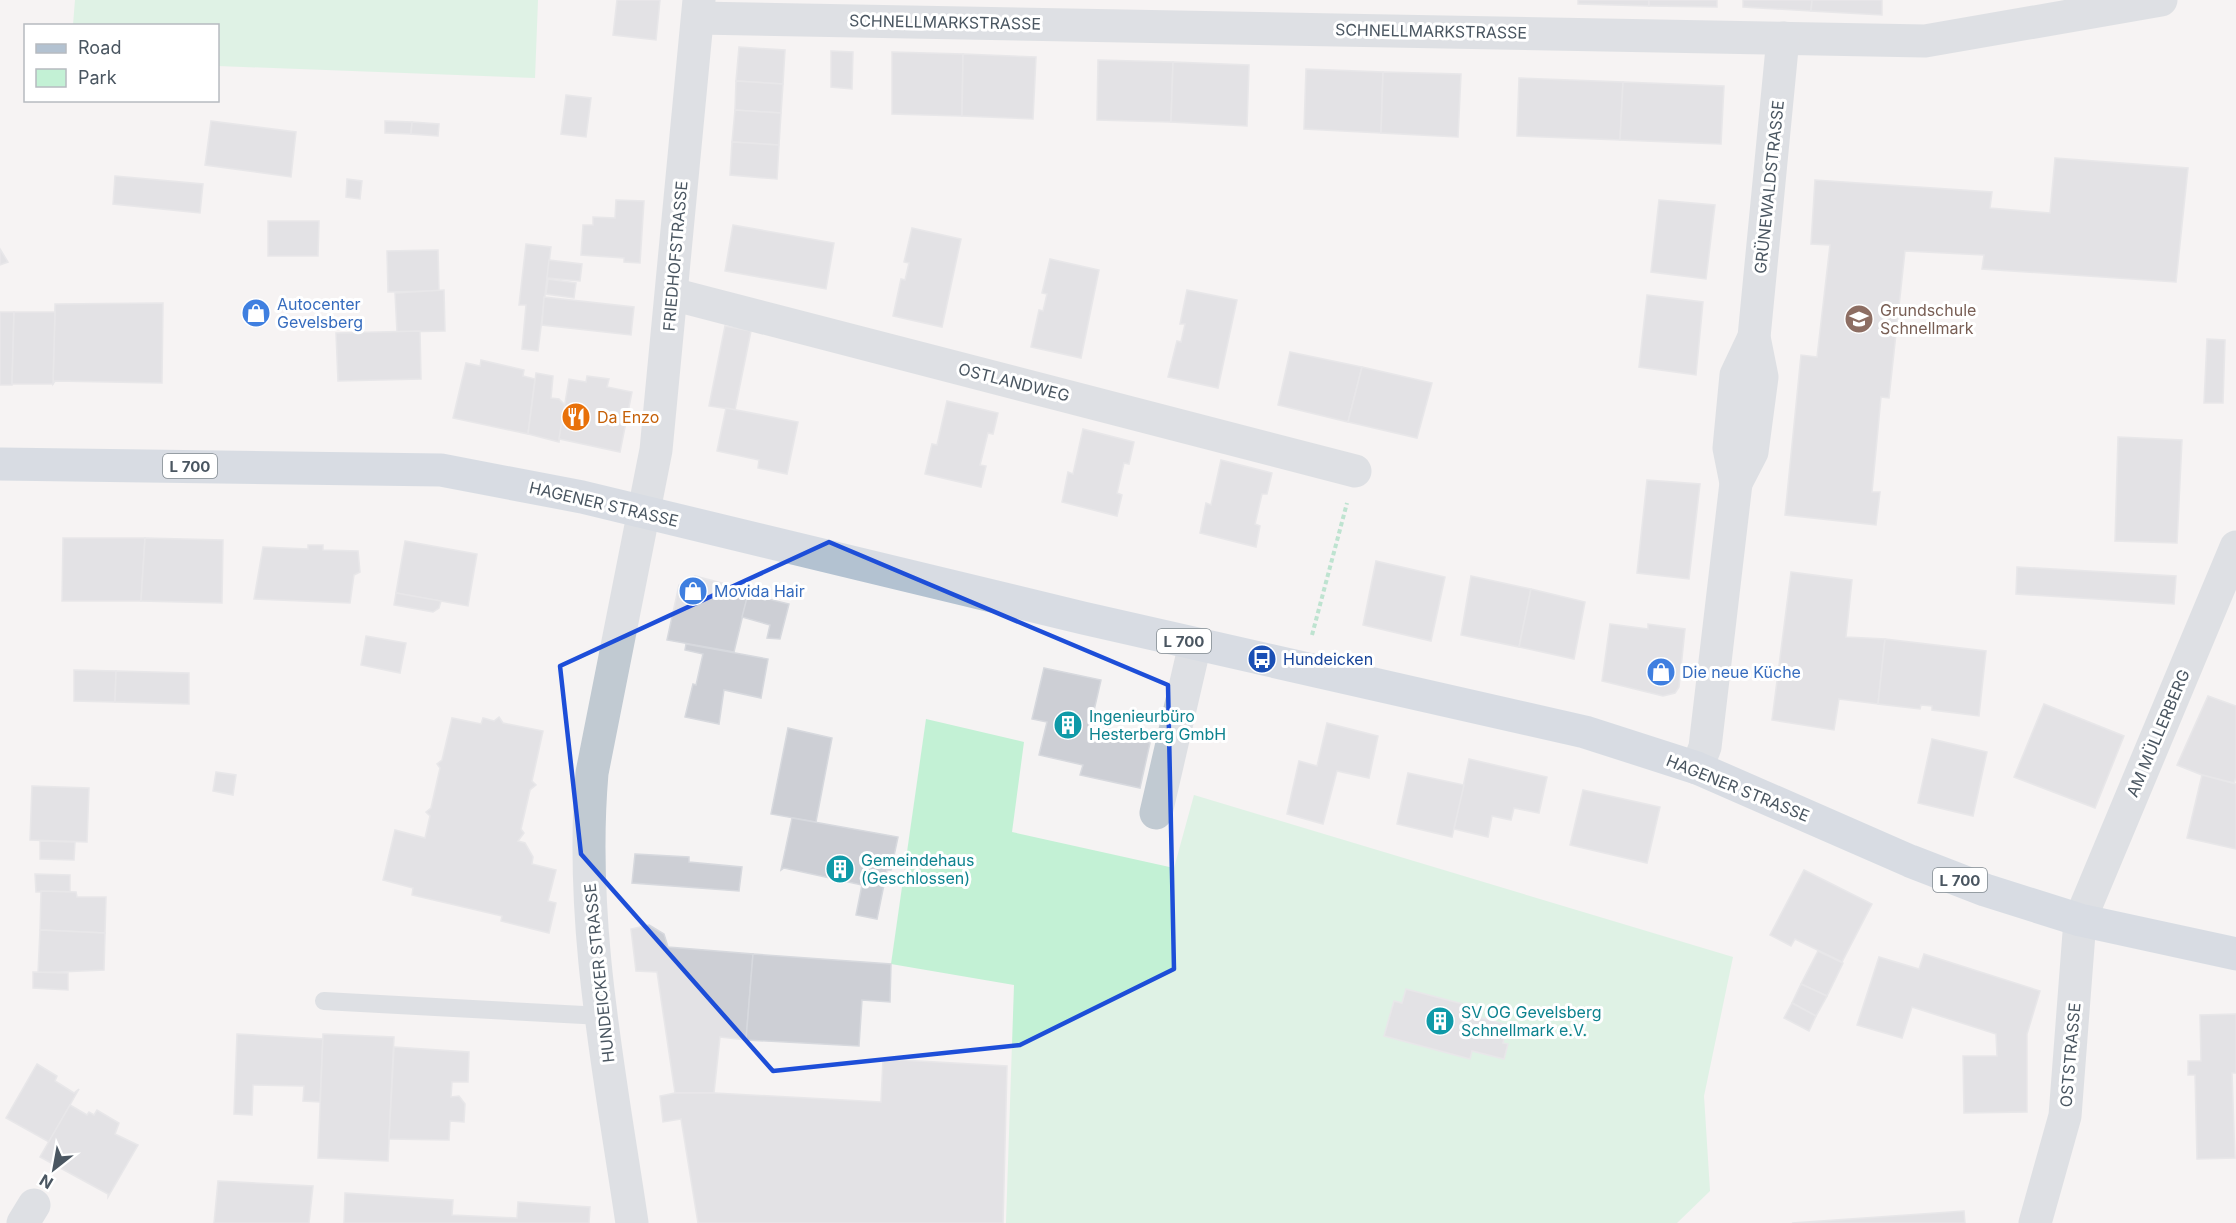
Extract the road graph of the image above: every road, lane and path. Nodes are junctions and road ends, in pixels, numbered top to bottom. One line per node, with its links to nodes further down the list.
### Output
1 (2161, 0): 3 (street, SCHNELLMARKSTRASSE)
2 (699, 9): 3 (street, SCHNELLMARKSTRASSE); 4 (street, FRIEDHOFSTRASSE)
3 (1783, 38): 11 (street, GRÜNEWALDSTRASSE)
4 (672, 294): 6 (street, OSTLANDWEG); 7 (street, FRIEDHOFSTRASSE)
5 (0, 464): 7 (main road, HAGENER STRASSE / L 700)
6 (1355, 471): 10 (path)
7 (645, 512): 9 (main road, HAGENER STRASSE / L 700); 16 (street, HUNDEICKER STRASSE)
8 (2236, 547): 13 (street, AM MÜLLERBERG)
9 (1195, 644): 10 (main road, HAGENER STRASSE / L 700); 12 (street)
10 (1304, 668): 11 (main road, HAGENER STRASSE / L 700)
11 (1697, 768): 13 (main road, HAGENER STRASSE / L 700)
12 (1156, 813)
13 (2080, 920): 14 (main road, HAGENER STRASSE / L 700); 18 (street, OSTSTRASSE)
14 (2236, 954)
15 (324, 1001): 16 (lane)
16 (602, 1016): 17 (street, HUNDEICKER STRASSE)
17 (632, 1223)
18 (2036, 1223)

